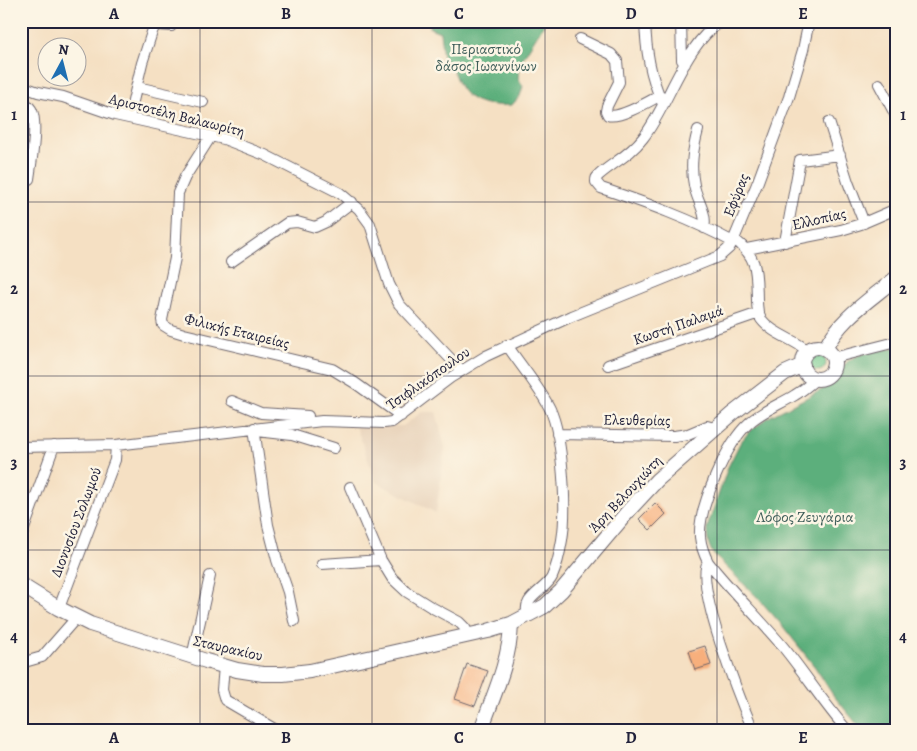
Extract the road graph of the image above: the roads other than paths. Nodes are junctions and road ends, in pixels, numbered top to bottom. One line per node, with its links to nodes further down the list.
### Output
1 (172, 21): 10 (street)
2 (645, 21): 12 (street)
3 (681, 21): 7 (street)
4 (722, 21): 7 (street)
5 (809, 21): 25 (street, Εφύρας)
6 (580, 38): 12 (street)
7 (685, 64): 12 (street)
8 (879, 84): 14 (street)
9 (21, 86): 15 (street, Αριστοτέλη Βαλαωρίτη)
10 (137, 87): 13 (street); 15 (street)
11 (21, 100): 20 (street)
12 (661, 100): 24 (street)
13 (203, 102)
14 (896, 116)
15 (130, 118): 18 (street, Αριστοτέλη Βαλαωρίτη)
16 (829, 122): 19 (street)
17 (698, 130): 24 (street)
18 (211, 136): 21 (street, Αριστοτέλη Βαλαωρίτη); 40 (street, Φιλικής Εταιρείας)
19 (840, 155): 23 (street); 26 (street)
20 (29, 179)
21 (352, 202): 28 (street); 37 (street, Αριστοτέλη Βαλαωρίτη)
22 (896, 209): 23 (street, Ελλοπίας)
23 (864, 223): 26 (street, Ελλοπίας)
24 (704, 228): 25 (street)
25 (733, 241): 27 (street, Εφύρας); 32 (street, Τσιφλικόπουλου)
26 (786, 242): 27 (street, Ελλοπίας)
27 (747, 249): 30 (street)
28 (231, 262)
29 (896, 278): 34 (street)
30 (759, 313): 33 (street); 35 (street, Κωστή Παλαμά)
31 (896, 342): 34 (street)
32 (508, 345): 37 (street, Τσιφλικόπουλου); 44 (street)
33 (808, 351): 34 (street); 36 (street)
34 (829, 354): 38 (street)
35 (608, 365)
36 (803, 365): 38 (street); 43 (street, Άρη Βελουχιώτη)
37 (461, 370): 40 (street, Τσιφλικόπουλου)
38 (816, 379): 52 (street)
39 (232, 401): 41 (street)
40 (401, 416): 41 (street, Τσιφλικόπουλου)
41 (328, 420): 42 (street, Τσιφλικόπουλου)
42 (254, 428): 45 (street, Τσιφλικόπουλου); 48 (street); 59 (street)
43 (714, 428): 44 (street, Ελευθερίας); 57 (street, Άρη Βελουχιώτη)
44 (557, 434): 57 (street)
45 (116, 445): 46 (street, Τσιφλικόπουλου); 56 (street, Διονυσίου Σολωμού)
46 (54, 446): 47 (street, Τσιφλικόπουλου); 50 (street)
47 (21, 447)
48 (334, 448)
49 (350, 487): 51 (street)
50 (21, 537)
51 (381, 560): 53 (street); 61 (street)
52 (708, 562): 67 (street); 68 (street)
53 (322, 564)
54 (210, 576): 62 (street)
55 (21, 585): 56 (street, Σταυρακίου)
56 (59, 608): 58 (street, Σταυρακίου)
57 (529, 616): 60 (street, Άρη Βελουχιώτη)
58 (77, 617): 62 (street, Σταυρακίου); 63 (street)
59 (294, 621)
60 (511, 624): 61 (street, Άρη Βελουχιώτη); 66 (street)
61 (469, 636): 64 (street, Σταυρακίου)
62 (192, 657): 64 (street, Σταυρακίου)
63 (21, 662)
64 (224, 666): 65 (street)
65 (276, 730)
66 (481, 730)
67 (753, 730)
68 (847, 730)

